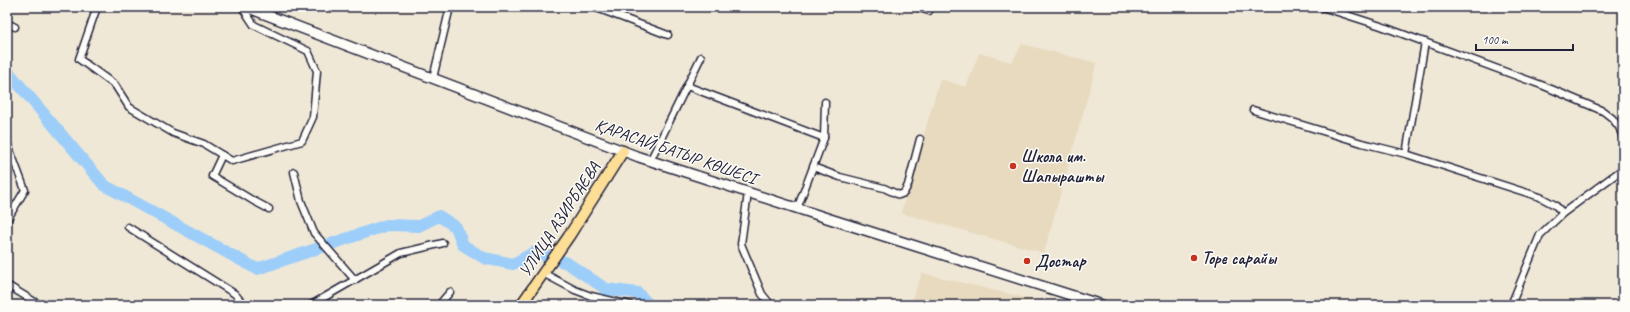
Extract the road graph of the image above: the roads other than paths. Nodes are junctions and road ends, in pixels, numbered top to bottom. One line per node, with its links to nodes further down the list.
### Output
1 (97, 7): 24 (street)
2 (242, 7): 24 (street)
3 (246, 7): 14 (main road, ҚАРАСАЙ БАТЫР КӨШЕСІ)
4 (450, 7): 14 (street)
5 (594, 7): 11 (street)
6 (916, 7): 8 (street)
7 (1322, 7): 12 (street)
8 (929, 11)
9 (7, 23): 10 (street)
10 (15, 27)
11 (668, 35)
12 (1425, 42): 18 (street); 23 (street)
13 (701, 57): 15 (street)
14 (433, 78): 22 (main road, ҚАРАСАЙ БАТЫР КӨШЕСІ)
15 (687, 86): 19 (street); 25 (street)
16 (825, 102): 19 (street)
17 (1253, 110): 23 (street)
18 (1623, 136)
19 (824, 138): 26 (street)
20 (920, 140): 26 (street)
21 (7, 142): 33 (street)
22 (623, 151): 25 (main road, ҚАРАСАЙ БАТЫР КӨШЕСІ); 36 (main road, УЛИЦА АЗИРБАЕВА)
23 (1406, 154): 32 (street)
24 (222, 155): 30 (street)
25 (650, 161): 29 (main road, ҚАРАСАЙ БАТЫР КӨШЕСІ)
26 (813, 167): 31 (street)
27 (1623, 169): 32 (street)
28 (294, 172): 37 (street)
29 (748, 193): 31 (main road, ҚАРАСАЙ БАТЫР КӨШЕСІ); 46 (street)
30 (269, 209)
31 (797, 209): 47 (main road, ҚАРАСАЙ БАТЫР КӨШЕСІ)
32 (1563, 213): 48 (street)
33 (7, 220)
34 (128, 227): 41 (street)
35 (443, 243): 37 (street)
36 (545, 270): 44 (main road, УЛИЦА АЗИРБАЕВА); 45 (street)
37 (355, 280): 42 (street)
38 (7, 285): 40 (street)
39 (450, 292): 43 (street)
40 (40, 305)
41 (244, 305)
42 (311, 305)
43 (439, 305)
44 (521, 305)
45 (630, 305)
46 (771, 305)
47 (1102, 305)
48 (1511, 305)

